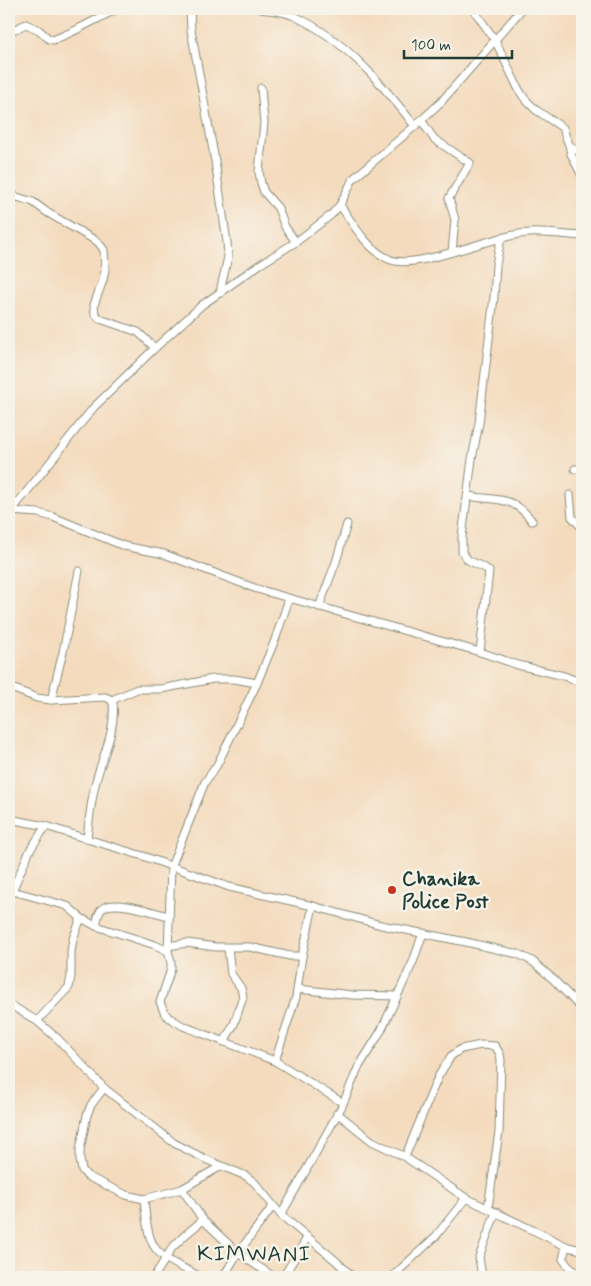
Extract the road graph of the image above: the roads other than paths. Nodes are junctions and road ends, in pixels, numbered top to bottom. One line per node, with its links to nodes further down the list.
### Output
1 (117, 9): 6 (street)
2 (190, 9): 20 (street)
3 (261, 9): 10 (street)
4 (473, 9): 7 (street)
5 (522, 9): 7 (street)
6 (9, 32)
7 (494, 40): 9 (street); 11 (street)
8 (262, 88): 18 (street)
9 (421, 120): 10 (street); 19 (street)
10 (415, 126): 15 (street)
11 (568, 145): 12 (street); 13 (street)
12 (582, 152)
13 (582, 176)
14 (9, 196): 21 (street)
15 (340, 205): 18 (street); 19 (street)
16 (582, 236): 17 (street)
17 (501, 238): 19 (street); 23 (street)
18 (296, 242): 20 (street)
19 (452, 252)
20 (221, 293): 21 (street)
21 (155, 348): 24 (street)
22 (570, 495): 27 (street)
23 (468, 496): 25 (street); 31 (street)
24 (10, 512): 29 (street)
25 (532, 521)
26 (347, 524): 30 (street)
27 (582, 528)
28 (79, 571): 35 (street)
29 (289, 599): 30 (street); 32 (street)
30 (320, 608): 31 (street)
31 (480, 652): 33 (street)
32 (257, 683): 36 (street); 40 (street)
33 (582, 683)
34 (9, 687): 35 (street)
35 (51, 700): 36 (street)
36 (112, 700): 39 (street)
37 (9, 819): 38 (street)
38 (46, 826): 39 (street); 41 (street)
39 (87, 838): 40 (street)
40 (171, 866): 42 (street); 43 (street)
41 (11, 890): 44 (street)
42 (313, 906): 46 (street); 49 (street)
43 (169, 916): 45 (street); 47 (street)
44 (81, 918): 45 (street); 55 (street)
45 (96, 926): 47 (street)
46 (423, 933): 52 (street); 54 (street)
47 (168, 948): 48 (street); 56 (street)
48 (228, 948): 49 (street); 56 (street)
49 (302, 956): 50 (street)
50 (298, 989): 52 (street); 57 (street)
51 (582, 994): 54 (street)
52 (397, 996): 59 (street)
53 (9, 1004): 55 (street)
54 (580, 1007)
55 (37, 1021): 58 (street)
56 (224, 1042): 57 (street)
57 (275, 1061): 59 (street)
58 (104, 1088): 62 (street); 65 (street)
59 (343, 1103): 60 (street)
60 (337, 1113): 61 (street); 69 (street)
61 (405, 1157): 64 (street); 67 (street)
62 (221, 1166): 63 (street); 66 (street)
63 (182, 1189): 65 (street); 70 (street)
64 (466, 1198): 67 (street); 82 (street)
65 (144, 1199): 75 (street)
66 (273, 1206): 69 (street); 74 (street)
67 (488, 1208): 68 (street)
68 (496, 1212): 72 (street); 83 (street)
69 (281, 1215): 71 (street)
70 (203, 1220): 74 (street); 75 (street)
71 (307, 1238): 80 (street); 81 (street)
72 (566, 1246): 73 (street); 84 (street)
73 (582, 1250)
74 (238, 1253): 78 (street); 79 (street)
75 (166, 1260): 76 (street); 77 (street)
76 (154, 1277)
77 (201, 1277)
78 (223, 1277)
79 (274, 1277)
80 (283, 1277)
81 (352, 1277)
82 (392, 1277)
83 (482, 1277)
84 (582, 1277)

